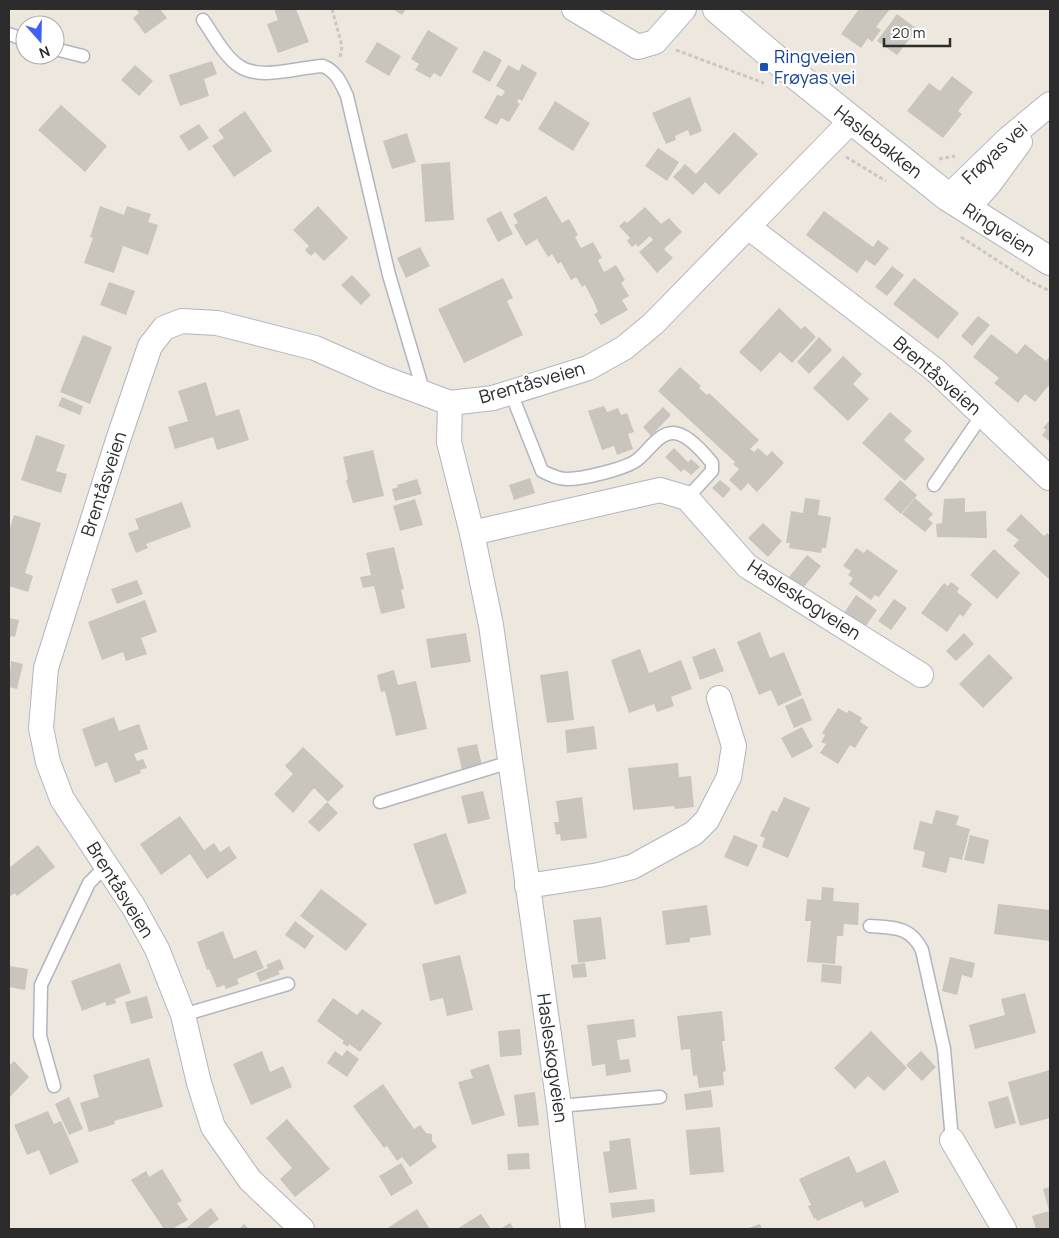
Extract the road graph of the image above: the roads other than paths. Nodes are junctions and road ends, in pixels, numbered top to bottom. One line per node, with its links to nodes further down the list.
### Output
1 (574, 9): 2 (street)
2 (684, 9)
3 (717, 9): 8 (main road, Haslebakken)
4 (202, 20): 13 (lane)
5 (65, 52): 6 (lane)
6 (83, 56)
7 (1047, 107): 9 (street, Frøyas vei)
8 (851, 121): 9 (main road, Haslebakken); 10 (street, Brentåsveien)
9 (957, 204): 11 (main road, Ringveien)
10 (748, 227): 12 (street, Brentåsveien); 15 (street, Brentåsveien)
11 (1050, 261)
12 (511, 393): 14 (street, Brentåsveien); 18 (lane)
13 (424, 394): 14 (street, Brentåsveien); 24 (street, Brentåsveien)
14 (450, 403): 19 (street, Hasleskogveien)
15 (982, 415): 16 (street, Brentåsveien); 17 (lane)
16 (1049, 478)
17 (934, 485)
18 (687, 498): 19 (street); 20 (street, Hasleskogveien)
19 (472, 533): 22 (street, Hasleskogveien)
20 (920, 675)
21 (719, 698): 25 (street)
22 (510, 762): 23 (lane); 25 (street, Hasleskogveien)
23 (380, 802)
24 (106, 866): 28 (street, Brentåsveien); 29 (lane)
25 (527, 886): 31 (street, Hasleskogveien)
26 (870, 926): 32 (lane)
27 (288, 984): 28 (lane)
28 (183, 1015): 33 (street, Brentåsveien)
29 (54, 1086)
30 (660, 1096): 31 (lane)
31 (559, 1106): 34 (street, Hasleskogveien)
32 (952, 1140): 35 (street)
33 (302, 1229)
34 (573, 1229)
35 (1004, 1229)

